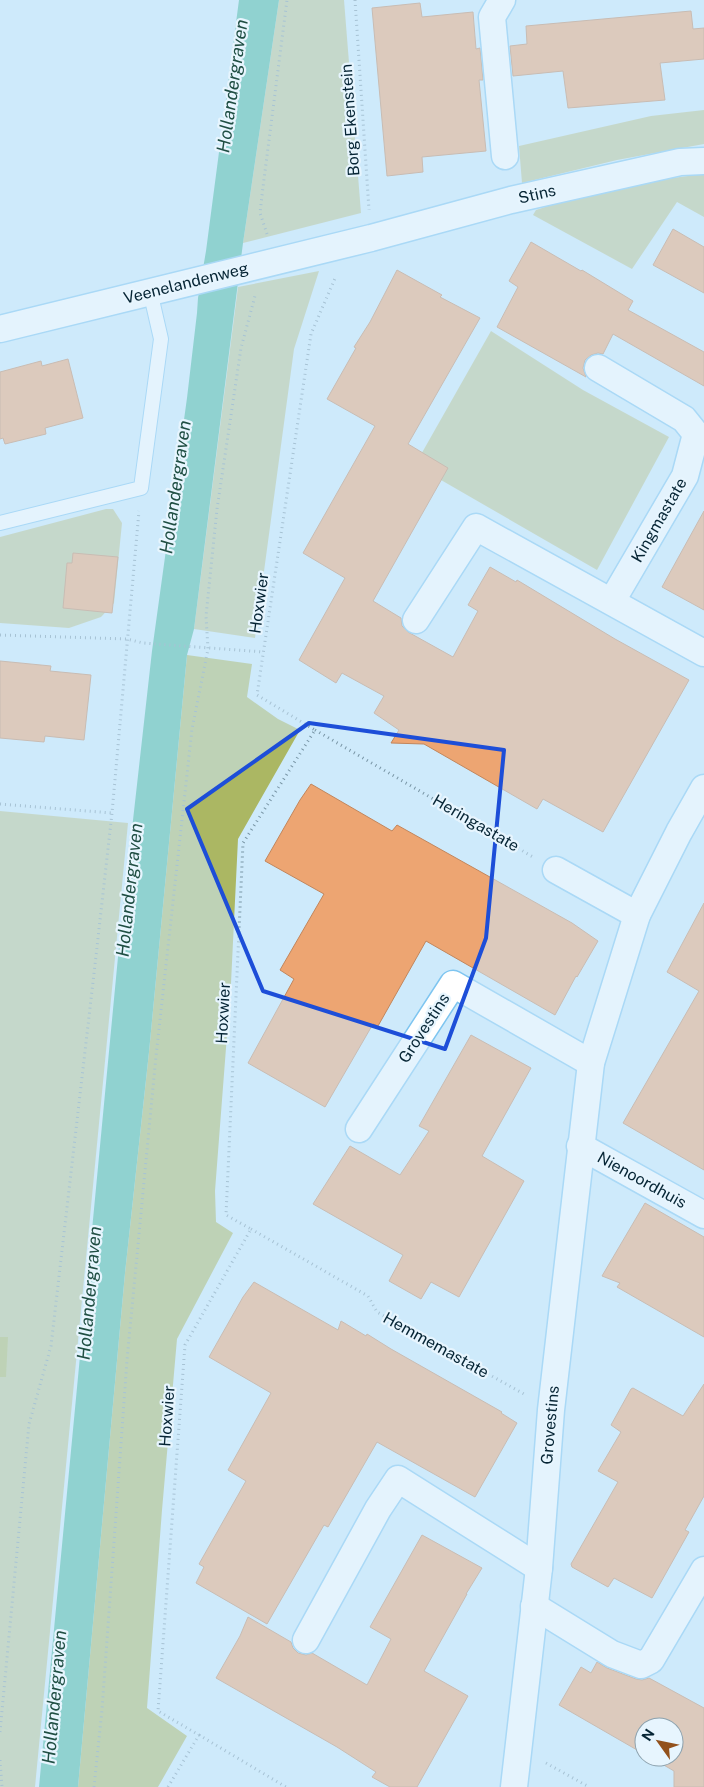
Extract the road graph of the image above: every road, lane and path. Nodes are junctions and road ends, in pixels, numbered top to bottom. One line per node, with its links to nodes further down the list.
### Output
1 (287, 0): 7 (path)
2 (355, 0): 6 (path, Borg Ekenstein)
3 (502, 0): 4 (street)
4 (505, 156)
5 (704, 161): 6 (street, Stins)
6 (360, 240): 7 (street, Veenelandenweg); 18 (path, Hoxwier)
7 (262, 264): 8 (street, Veenelandenweg); 17 (path)
8 (150, 291): 9 (street, Veenelandenweg); 11 (lane)
9 (0, 329)
10 (598, 368): 13 (street, Kingmastate)
11 (141, 488): 12 (lane); 16 (path)
12 (0, 523)
13 (612, 601): 14 (street); 19 (street)
14 (416, 620)
15 (0, 636): 16 (path)
16 (127, 639): 17 (path); 23 (path)
17 (208, 648): 18 (path); 41 (path)
18 (264, 652): 20 (path, Hoxwier)
19 (704, 653)
20 (315, 730): 24 (path, Heringastate); 30 (path, Hoxwier)
21 (704, 788): 25 (street, Grovestins)
22 (0, 804): 23 (path)
23 (112, 813): 36 (path)
24 (556, 870): 25 (street)
25 (636, 915): 26 (street, Grovestins)
26 (591, 1063): 27 (street, Grovestins); 28 (street, Grovestins)
27 (359, 1128)
28 (580, 1146): 29 (street, Nienoordhuis); 31 (street, Grovestins)
29 (704, 1215)
30 (251, 1229): 31 (path, Hemmemastate); 37 (path, Hoxwier)
31 (551, 1410): 32 (street, Grovestins)
32 (539, 1568): 34 (street, Grovestins); 35 (street)
33 (704, 1570): 34 (street)
34 (534, 1606): 38 (street, Grovestins)
35 (306, 1640)
36 (0, 1732)
37 (199, 1735): 42 (path); 43 (path)
38 (518, 1746): 44 (street, Grovestins); 45 (path)
39 (0, 1760): 40 (path)
40 (2, 1787)
41 (94, 1787)
42 (168, 1787)
43 (286, 1787)
44 (514, 1787)
45 (589, 1787)

